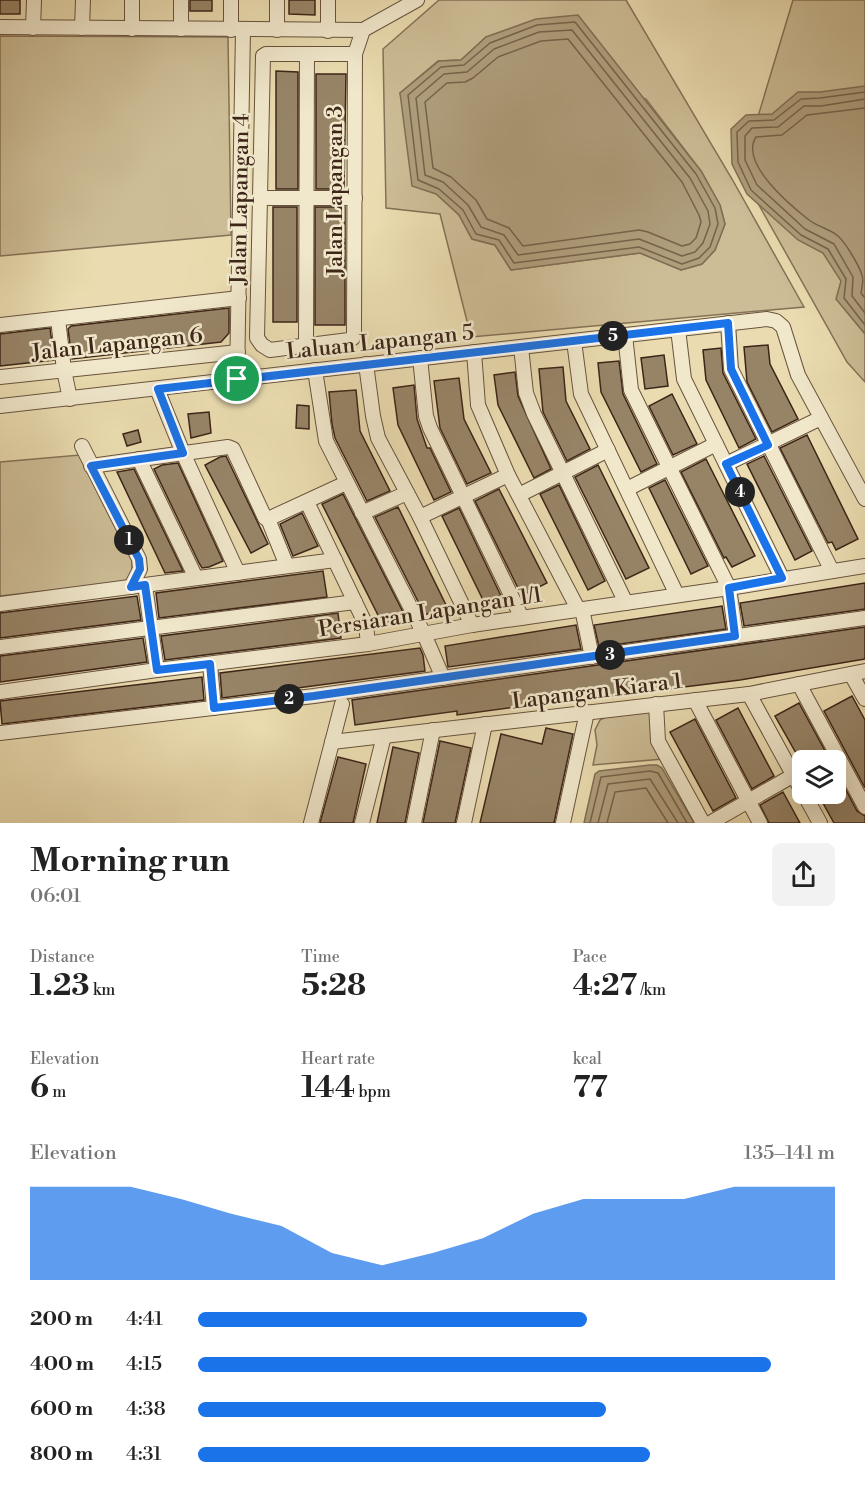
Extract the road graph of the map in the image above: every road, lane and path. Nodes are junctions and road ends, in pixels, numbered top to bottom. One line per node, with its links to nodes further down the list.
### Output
1 (34, 0): 10 (street)
2 (83, 0): 11 (street)
3 (132, 0): 12 (street)
4 (181, 0): 13 (street)
5 (231, 0): 14 (street)
6 (277, 0): 15 (street)
7 (328, 0): 17 (street)
8 (417, 0): 16 (street)
9 (0, 27): 10 (street)
10 (33, 28): 11 (street)
11 (82, 28): 12 (street)
12 (132, 28): 13 (street)
13 (181, 29): 14 (street)
14 (237, 30): 15 (street); 23 (street)
15 (277, 30): 17 (street)
16 (363, 30): 17 (street); 18 (street, Jalan Lapangan 3)
17 (328, 31)
18 (357, 50): 19 (street); 22 (street, Jalan Lapangan 3)
19 (307, 54): 20 (street, Jalan Lapangan 4); 21 (street)
20 (260, 198): 21 (street); 30 (street, Jalan Lapangan 4)
21 (306, 198): 22 (street); 30 (street)
22 (355, 198): 30 (street, Jalan Lapangan 3)
23 (239, 298): 24 (street); 32 (street)
24 (57, 319): 26 (street); 36 (street)
25 (728, 323): 27 (street, Laluan Lapangan 5); 43 (street, Laluan Lapangan 5); 45 (street)
26 (0, 325)
27 (678, 329): 28 (street, Laluan Lapangan 5); 44 (street)
28 (625, 335): 29 (street, Laluan Lapangan 5); 52 (street)
29 (574, 341): 31 (street, Laluan Lapangan 5); 47 (street)
30 (306, 345)
31 (521, 346): 33 (street, Laluan Lapangan 5); 53 (street)
32 (238, 352): 36 (street, Jalan Lapangan 6); 39 (street)
33 (474, 352): 34 (street, Laluan Lapangan 5); 54 (street)
34 (420, 358): 35 (street, Laluan Lapangan 5); 59 (street)
35 (366, 364): 37 (street, Laluan Lapangan 5); 57 (street)
36 (64, 370): 38 (street, Jalan Lapangan 6); 41 (street)
37 (315, 370): 39 (street, Laluan Lapangan 5); 55 (street)
38 (0, 376)
39 (237, 379): 40 (street, Laluan Lapangan 5)
40 (158, 389): 41 (street, Laluan Lapangan 5); 48 (street)
41 (70, 399): 42 (street, Laluan Lapangan 5)
42 (0, 406)
43 (821, 418): 45 (street); 60 (street)
44 (716, 444): 50 (street); 52 (street)
45 (768, 445): 50 (street); 68 (street)
46 (82, 446): 51 (street)
47 (608, 450): 53 (street); 56 (street)
48 (183, 453): 49 (street); 64 (street); 69 (street)
49 (139, 459): 51 (street); 70 (street)
50 (726, 464): 71 (street)
51 (91, 466): 72 (street)
52 (670, 468): 56 (street); 73 (street)
53 (563, 473): 58 (street); 76 (street)
54 (508, 475): 58 (street); 59 (street)
55 (346, 483): 61 (street); 62 (street)
56 (627, 489): 74 (street)
57 (407, 493): 62 (street); 63 (street)
58 (519, 495): 78 (street)
59 (463, 496): 63 (street); 79 (street)
60 (865, 499)
61 (307, 502): 64 (street); 65 (street)
62 (362, 513): 83 (street)
63 (420, 517): 81 (street)
64 (268, 519): 66 (street)
65 (335, 560): 66 (street); 75 (street)
66 (287, 566): 69 (street)
67 (865, 566): 68 (street, Persiaran Lapangan 1/1)
68 (832, 571): 71 (street, Persiaran Lapangan 1/1)
69 (238, 573): 70 (street)
70 (196, 578): 72 (street)
71 (782, 578): 73 (street, Persiaran Lapangan 1/1)
72 (138, 586): 77 (street); 82 (street)
73 (729, 588): 74 (street, Persiaran Lapangan 1/1); 84 (street)
74 (677, 595): 76 (street, Persiaran Lapangan 1/1)
75 (355, 602): 82 (street); 85 (street)
76 (626, 603): 78 (street, Persiaran Lapangan 1/1)
77 (0, 604)
78 (580, 609): 79 (street, Persiaran Lapangan 1/1); 87 (street)
79 (522, 618): 81 (street, Persiaran Lapangan 1/1)
80 (865, 618): 84 (street)
81 (472, 625): 83 (street, Persiaran Lapangan 1/1)
82 (151, 629): 86 (street); 89 (street)
83 (424, 634): 85 (street, Persiaran Lapangan 1/1); 91 (street)
84 (735, 636): 87 (street)
85 (368, 645): 88 (street, Persiaran Lapangan 1/1)
86 (0, 647)
87 (592, 657): 91 (street)
88 (210, 664): 89 (street, Persiaran Lapangan 1/1); 99 (street)
89 (157, 670): 93 (street, Persiaran Lapangan 1/1)
90 (858, 672): 92 (street, Lapangan Kiara 1); 95 (street)
91 (442, 678): 99 (street)
92 (800, 684): 94 (street, Lapangan Kiara 1); 110 (street)
93 (0, 692)
94 (749, 694): 96 (street, Lapangan Kiara 1); 106 (street)
95 (865, 699)
96 (695, 700): 98 (street, Lapangan Kiara 1); 108 (street)
97 (342, 704): 105 (street)
98 (656, 704): 100 (street, Lapangan Kiara 1); 116 (street)
99 (214, 708): 103 (street)
100 (587, 712): 101 (street, Lapangan Kiara 1); 115 (street)
101 (485, 724): 102 (street, Lapangan Kiara 1); 114 (street)
102 (433, 730): 104 (street, Lapangan Kiara 1); 113 (street)
103 (0, 733)
104 (384, 736): 105 (street, Lapangan Kiara 1); 112 (street)
105 (332, 742): 111 (street)
106 (792, 771)
107 (792, 776): 108 (street)
108 (748, 801): 117 (street); 118 (street)
109 (810, 804): 119 (street)
110 (865, 807)
111 (311, 823)
112 (362, 823)
113 (414, 823)
114 (464, 823)
115 (563, 823)
116 (703, 823)
117 (710, 823)
118 (760, 823)
119 (820, 823)

